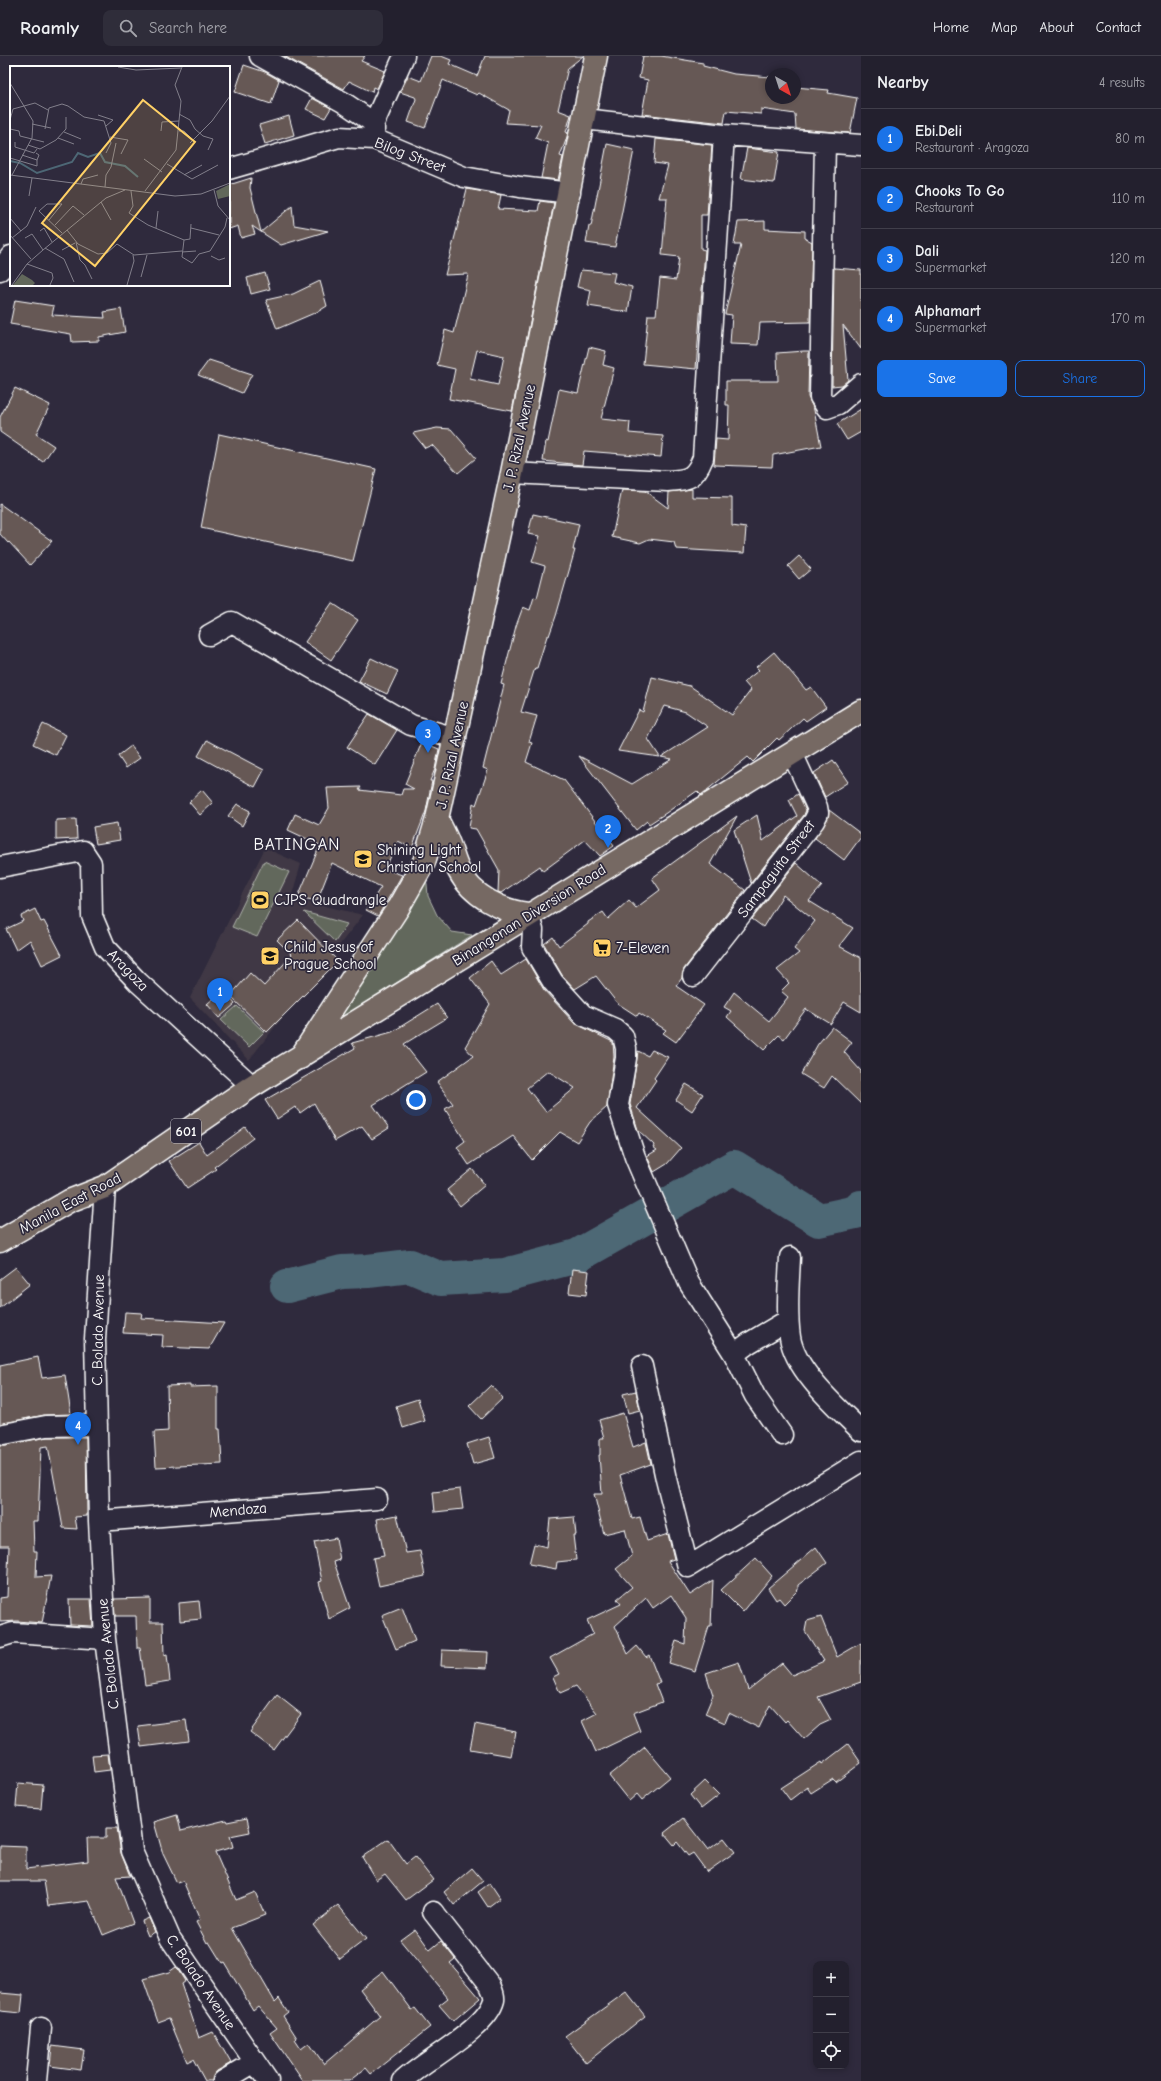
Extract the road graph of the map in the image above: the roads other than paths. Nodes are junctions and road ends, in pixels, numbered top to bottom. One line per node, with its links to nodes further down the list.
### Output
1 (260, 56): 5 (street)
2 (404, 56): 5 (street)
3 (596, 56): 4 (main road, J. P. Rizal Avenue / 601)
4 (584, 119): 6 (street); 10 (main road, J. P. Rizal Avenue / 601)
5 (374, 131): 9 (street, Bilog Street); 10 (street, Bilog Street)
6 (724, 135): 7 (street); 14 (street)
7 (825, 143): 8 (street); 13 (street)
8 (861, 145)
9 (230, 169)
10 (570, 193): 14 (main road, J. P. Rizal Avenue / 601)
11 (10, 257): 12 (street)
12 (0, 270)
13 (861, 384)
14 (512, 473): 17 (main road, J. P. Rizal Avenue / 601)
15 (208, 635): 17 (street)
16 (861, 711): 18 (main road, Binangonan Diversion Road)
17 (456, 738): 19 (main road, J. P. Rizal Avenue / 601)
18 (792, 753): 21 (main road, Binangonan Diversion Road); 22 (street, Sampaguita Street)
19 (437, 820): 21 (main road, J. P. Rizal Avenue); 23 (main road, J. P. Rizal Avenue / 601)
20 (0, 867): 24 (street, Aragoza)
21 (528, 914): 23 (main road, Binangonan Diversion Road); 29 (street)
22 (693, 976)
23 (300, 1058): 24 (main road, Manila East Road / 601)
24 (252, 1086): 25 (main road, Manila East Road / 601)
25 (105, 1187): 26 (main road, Manila East Road / 601); 31 (street, C. Bolado Avenue)
26 (0, 1241)
27 (790, 1257): 28 (street)
28 (788, 1320): 29 (street); 32 (street)
29 (734, 1354): 34 (street)
30 (642, 1366): 35 (street)
31 (98, 1426): 33 (street); 37 (street, C. Bolado Avenue)
32 (861, 1431)
33 (4, 1434)
34 (782, 1435)
35 (861, 1461)
36 (377, 1499): 37 (street, Mendoza)
37 (99, 1521): 39 (street, C. Bolado Avenue)
38 (0, 1637): 39 (street)
39 (104, 1638): 42 (street, C. Bolado Avenue)
40 (433, 1912): 46 (street)
41 (41, 2028): 43 (street)
42 (255, 2062): 44 (street); 45 (street, C. Bolado Avenue)
43 (36, 2081)
44 (223, 2081)
45 (268, 2081)
46 (403, 2081)

